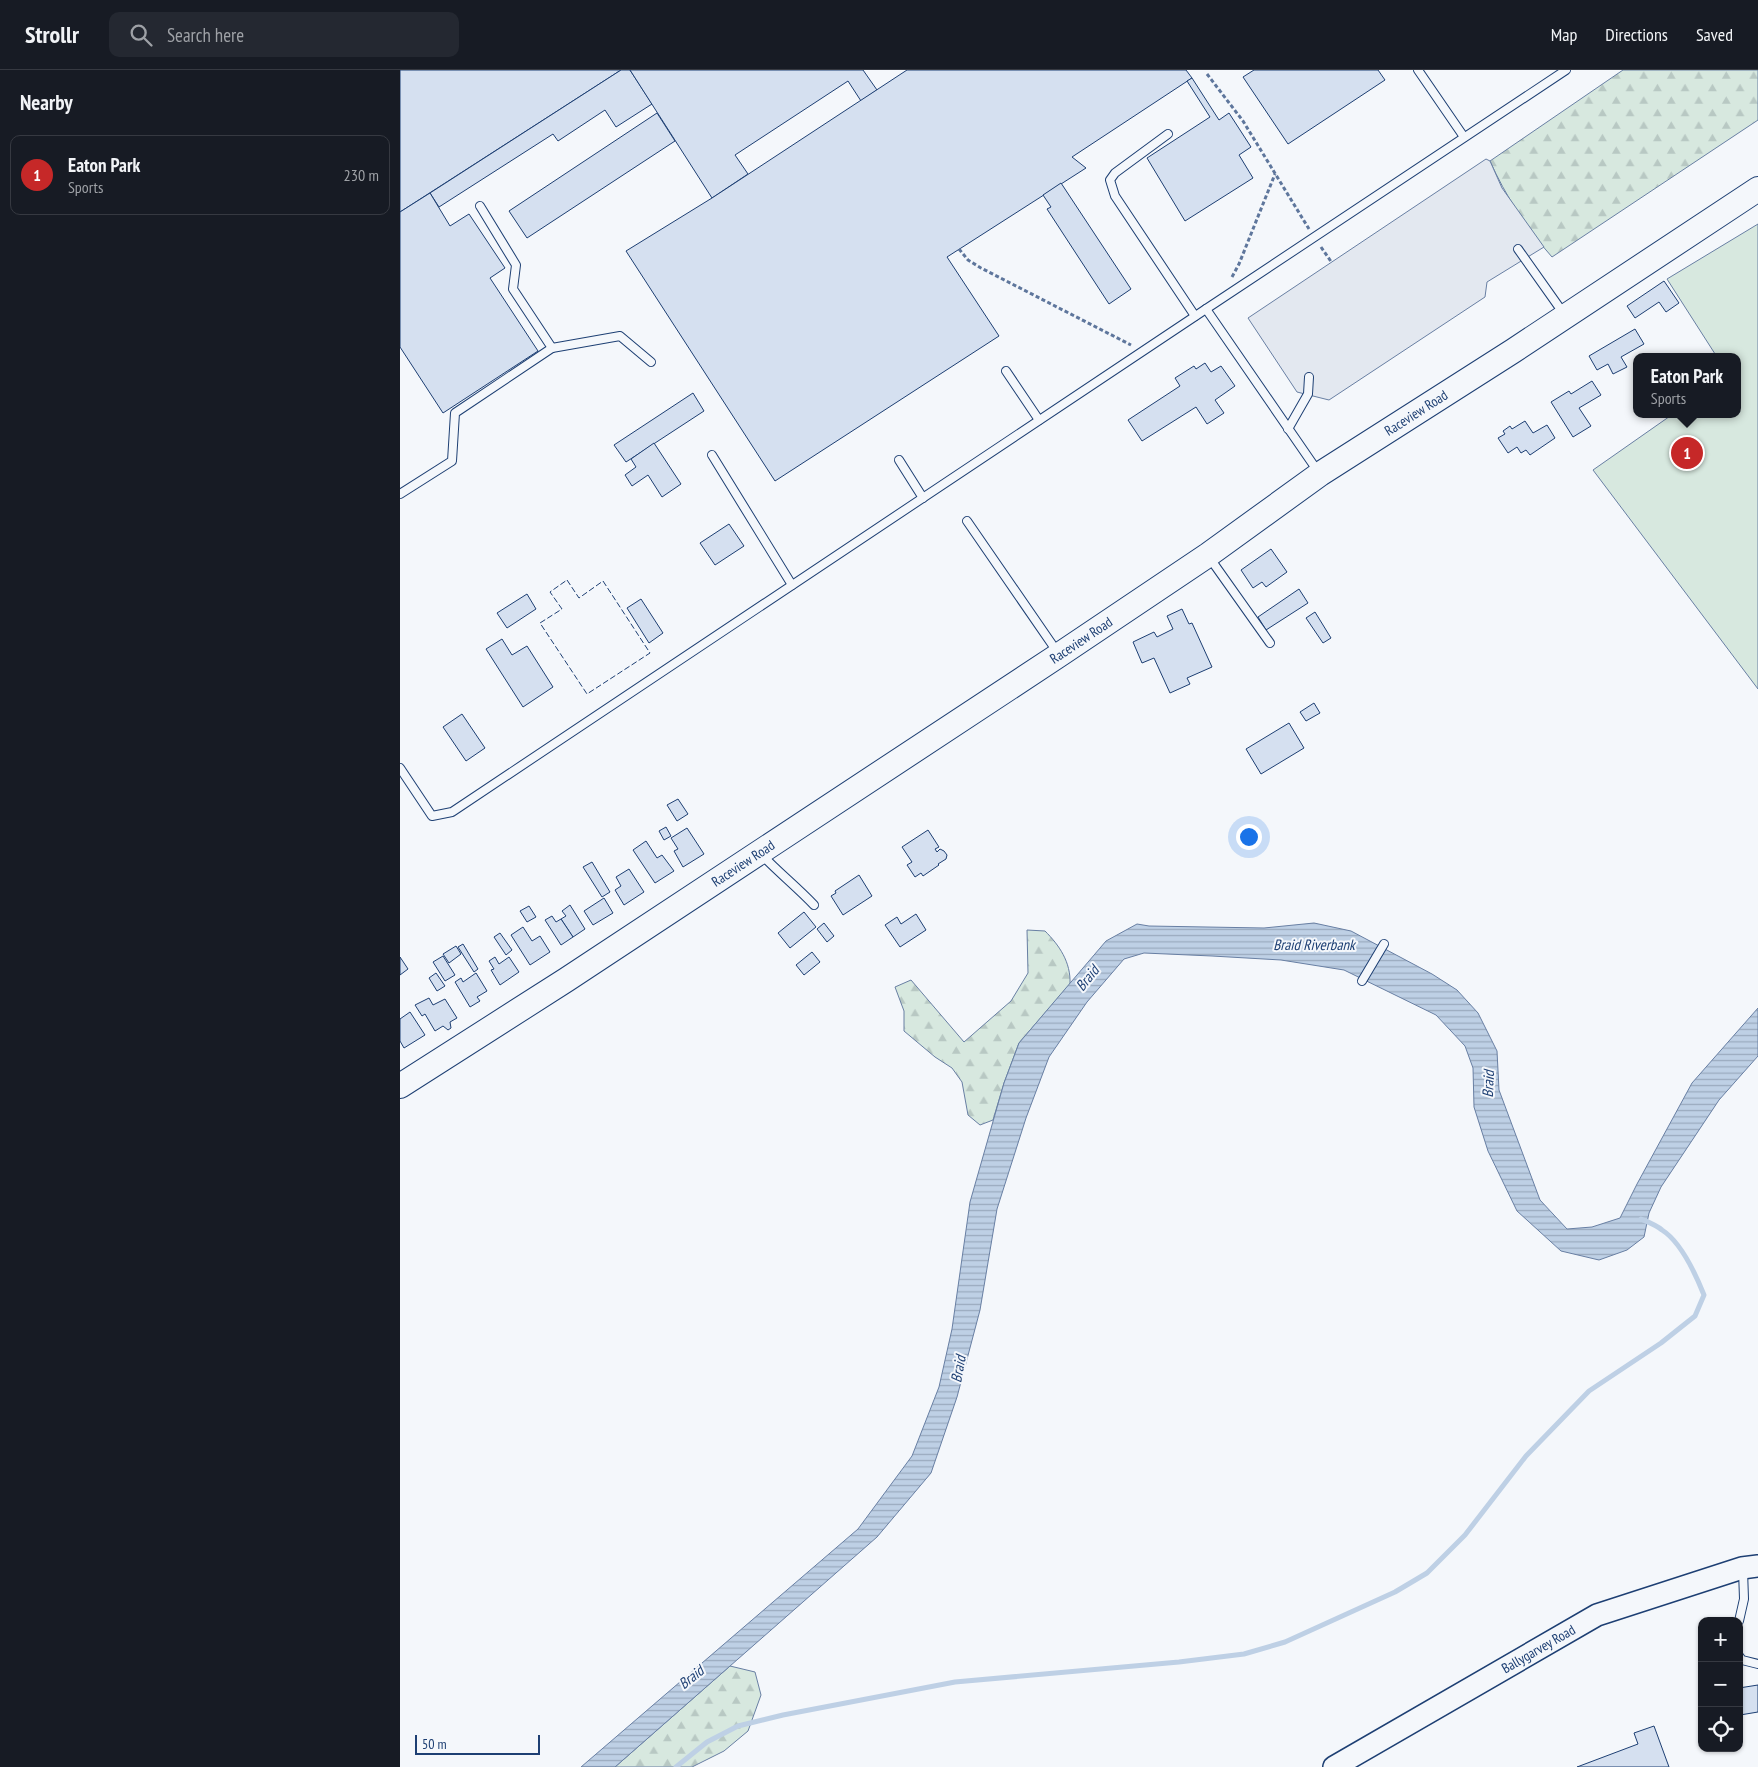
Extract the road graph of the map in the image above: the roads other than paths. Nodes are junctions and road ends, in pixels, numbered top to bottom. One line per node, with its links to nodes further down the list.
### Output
1 (1418, 70): 4 (lane)
2 (1566, 70): 4 (lane)
3 (1168, 134): 9 (lane)
4 (1464, 138): 8 (lane)
5 (1758, 189): 10 (main road, Raceview Road)
6 (480, 206): 11 (lane)
7 (1518, 249): 10 (lane)
8 (1206, 309): 9 (lane); 16 (lane)
9 (1195, 316): 15 (lane)
10 (1566, 316): 19 (main road, Raceview Road)
11 (552, 348): 12 (lane); 20 (lane)
12 (651, 362)
13 (1006, 371): 15 (lane)
14 (1309, 377): 16 (lane)
15 (1039, 420): 21 (lane)
16 (1288, 429): 19 (lane)
17 (712, 455): 24 (lane)
18 (899, 460): 21 (lane)
19 (1320, 474): 23 (main road, Raceview Road)
20 (400, 494)
21 (923, 498): 24 (lane)
22 (967, 521): 26 (lane)
23 (1208, 555): 25 (lane); 26 (main road, Raceview Road)
24 (792, 585): 27 (lane)
25 (1270, 643)
26 (1059, 655): 28 (main road, Raceview Road)
27 (400, 768)
28 (760, 852): 29 (lane); 32 (main road, Raceview Road)
29 (814, 905)
30 (1384, 944): 31 (lane)
31 (1362, 981)
32 (400, 1086)
33 (1750, 1567): 34 (lane); 37 (street, Ballygarvey Road)
34 (1740, 1617)
35 (1743, 1660): 36 (lane)
36 (1758, 1664)
37 (1334, 1767)

